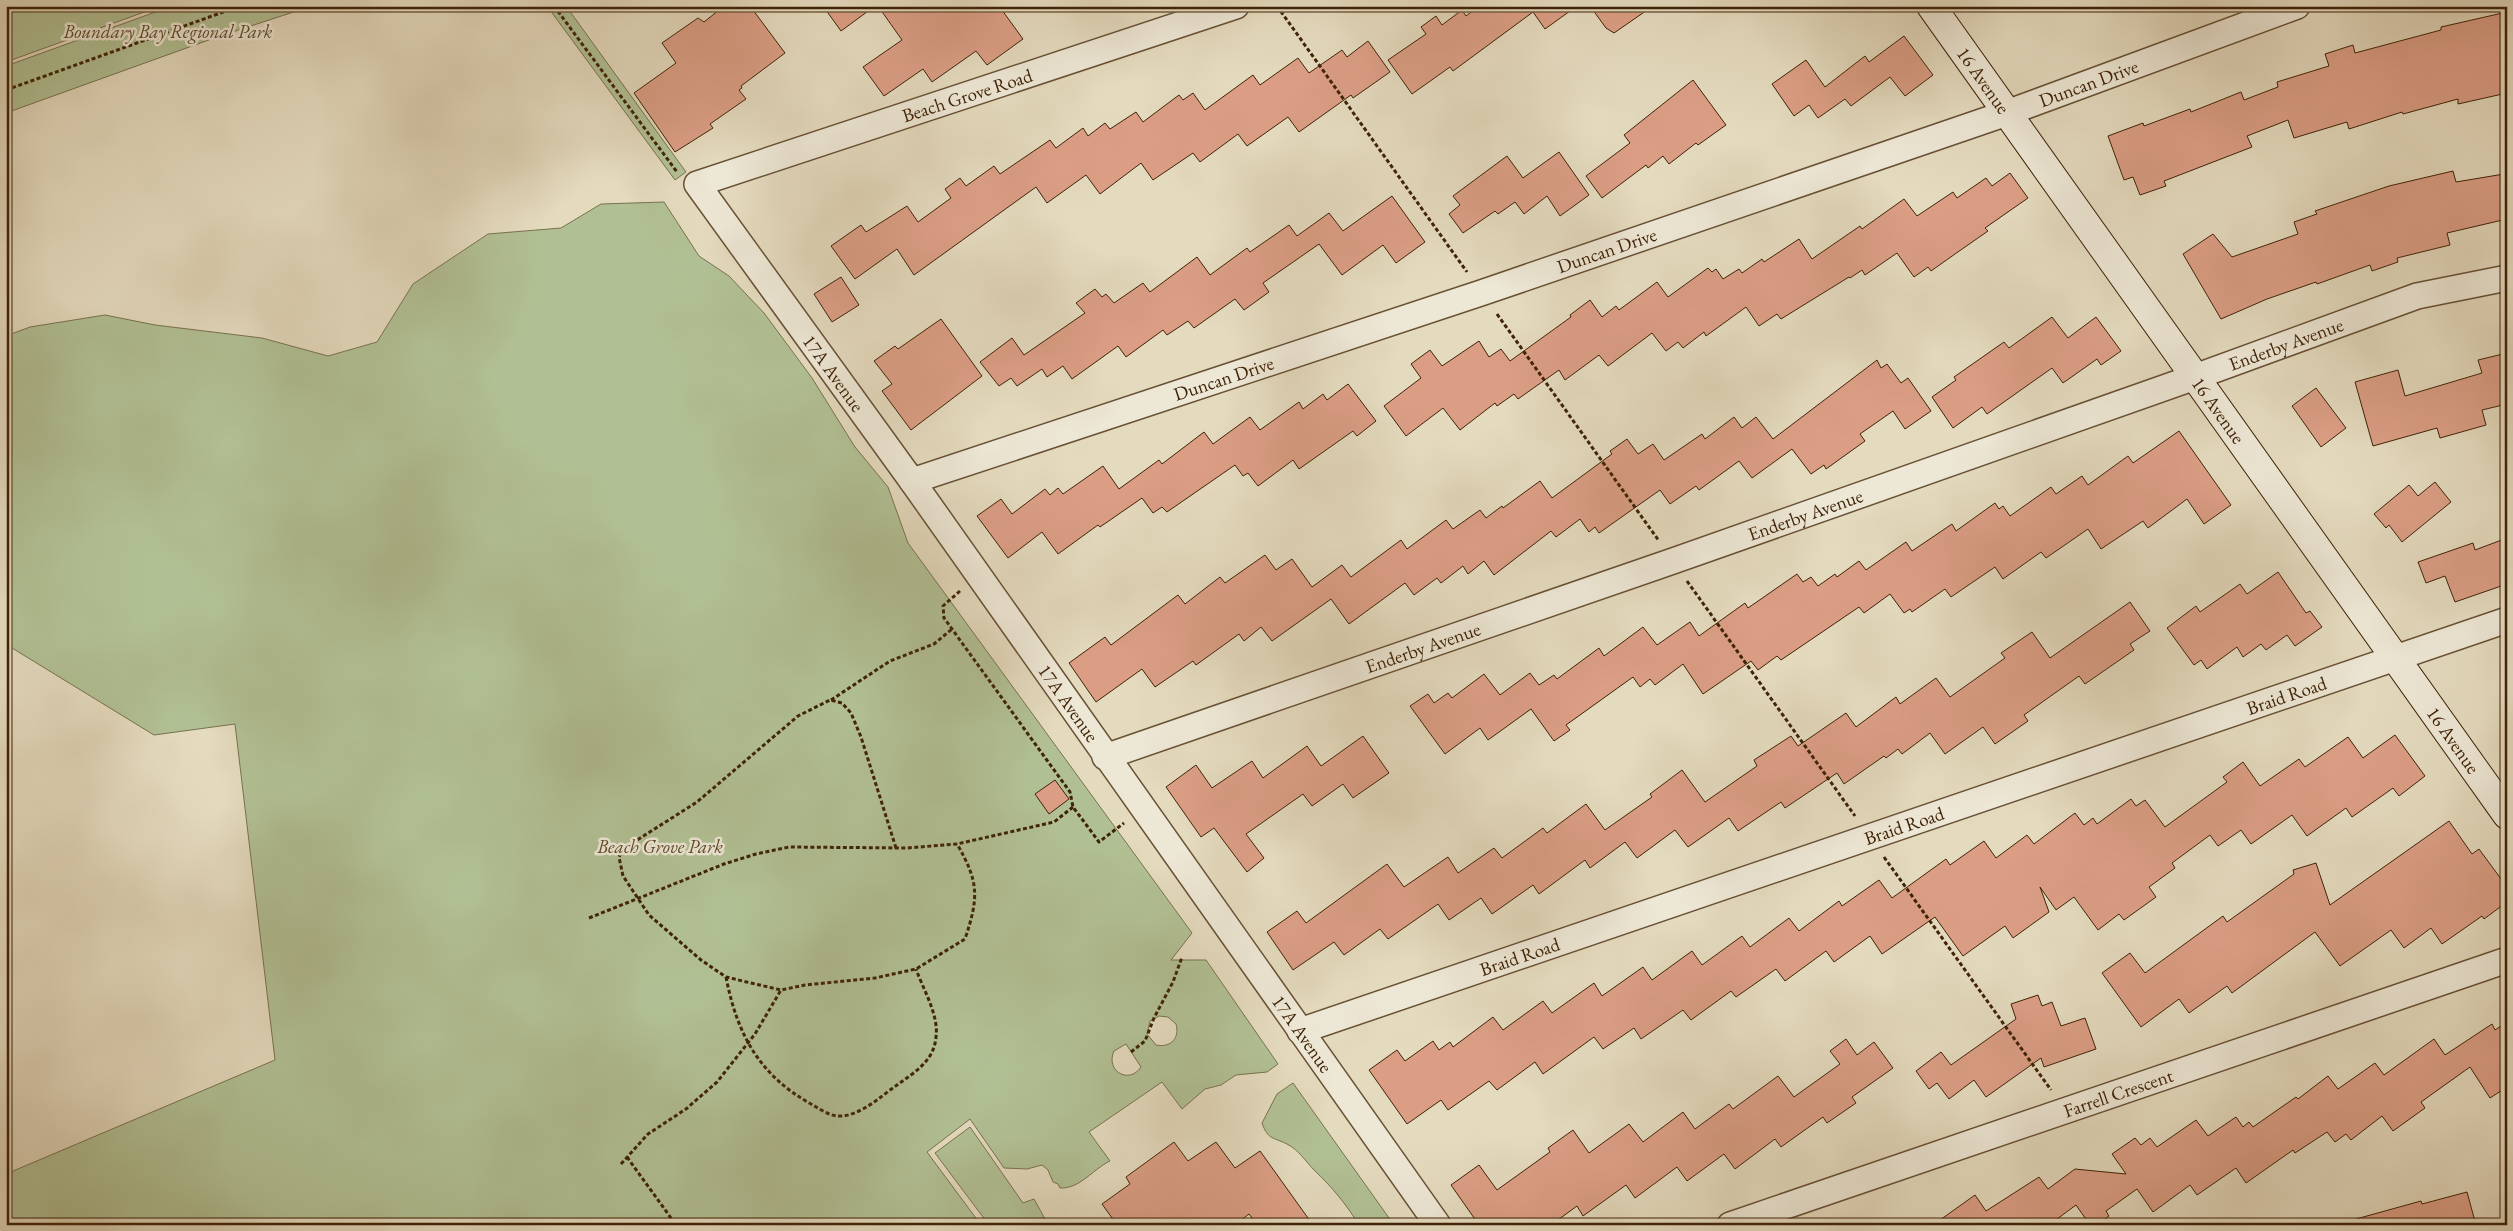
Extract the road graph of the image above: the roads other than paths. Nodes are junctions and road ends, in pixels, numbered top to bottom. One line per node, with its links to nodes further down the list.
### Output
1 (1236, 6): 5 (street, Beach Grove Road)
2 (1931, 6): 4 (street, 16 Avenue)
3 (2297, 6): 4 (street, Duncan Drive)
4 (2007, 113): 7 (street, 16 Avenue); 8 (street, Duncan Drive)
5 (697, 184): 8 (street, 17A Avenue)
6 (2507, 278): 7 (street, Enderby Avenue)
7 (2195, 377): 10 (street, 16 Avenue); 11 (street, Enderby Avenue)
8 (912, 481): 11 (street, 17A Avenue)
9 (2507, 620): 10 (street, Braid Road)
10 (2396, 659): 12 (street, 16 Avenue); 14 (street, Braid Road)
11 (1105, 757): 14 (street, 17A Avenue)
12 (2507, 815)
13 (2507, 960): 16 (street, Farrell Crescent)
14 (1300, 1030): 15 (street, 17A Avenue)
15 (1438, 1225)
16 (1730, 1225)

